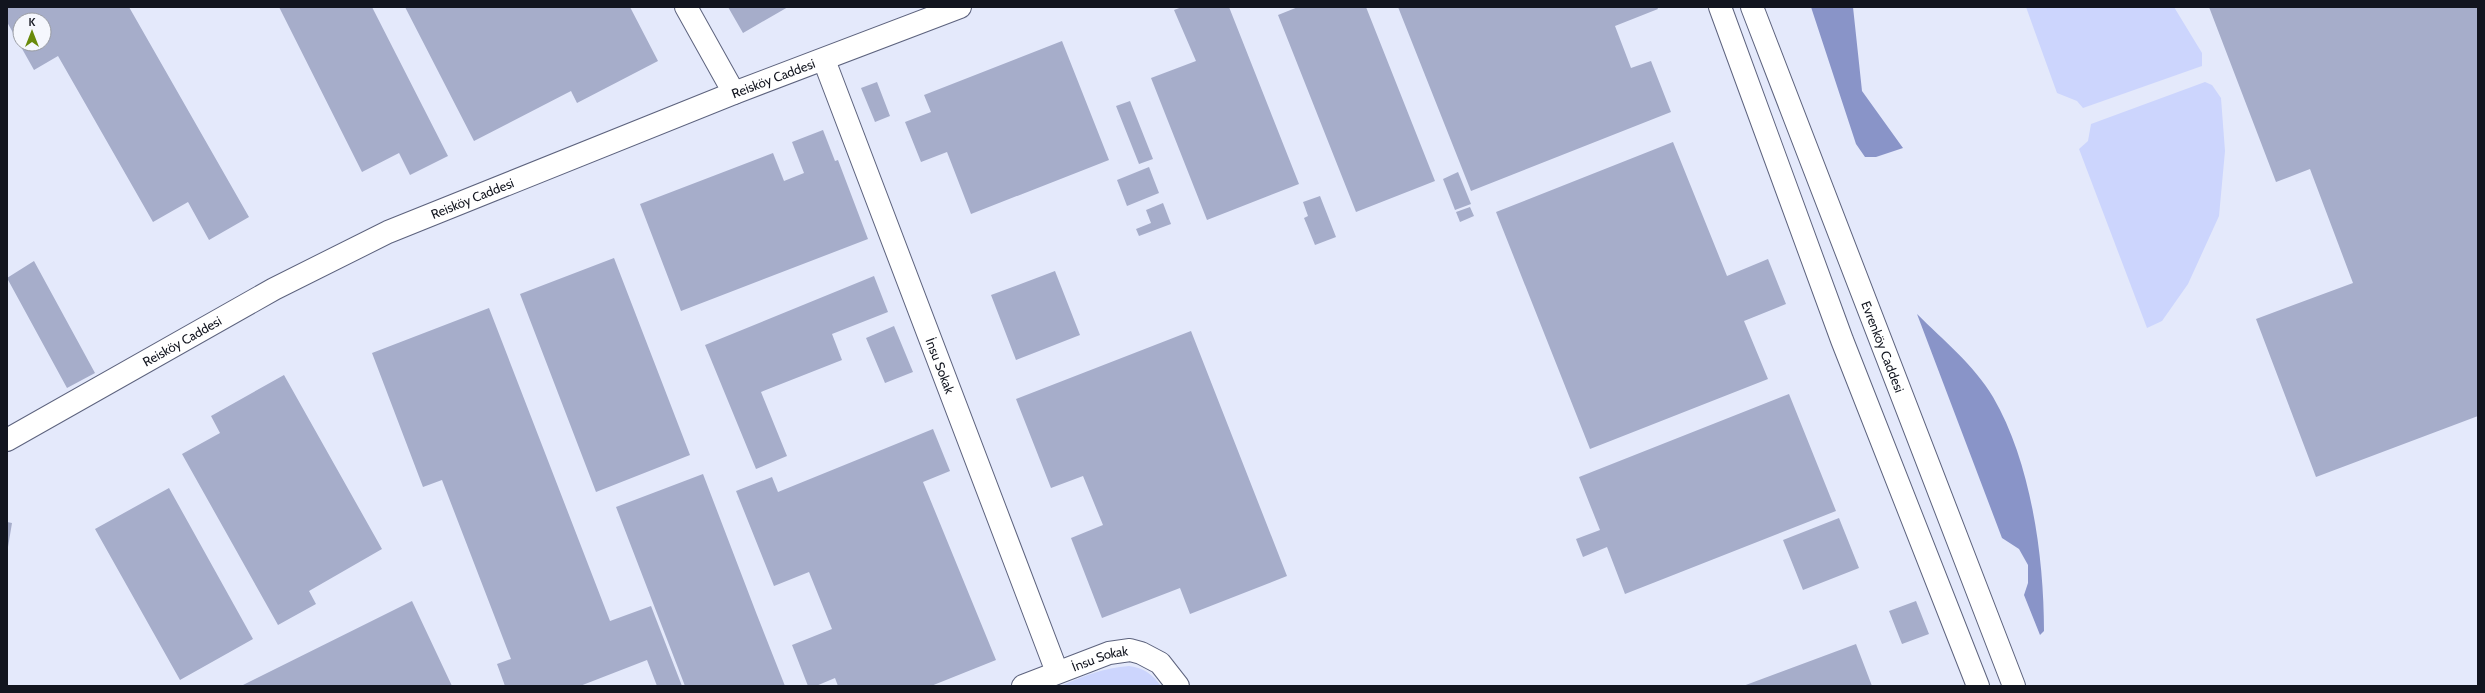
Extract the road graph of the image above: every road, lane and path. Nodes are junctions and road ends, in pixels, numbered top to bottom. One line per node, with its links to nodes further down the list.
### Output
1 (686, 7): 6 (main road)
2 (960, 7): 5 (main road, Reisköy Caddesi)
3 (1720, 7): 11 (main road)
4 (1752, 7): 12 (main road, Evrenköy Caddesi)
5 (824, 60): 6 (main road, Reisköy Caddesi); 8 (main road, İnsu Sokak)
6 (734, 93): 7 (main road, Reisköy Caddesi)
7 (7, 440)
8 (1057, 672): 9 (main road, İnsu Sokak); 10 (main road, İnsu Sokak)
9 (1023, 686)
10 (1178, 686)
11 (1978, 686)
12 (2014, 686)

